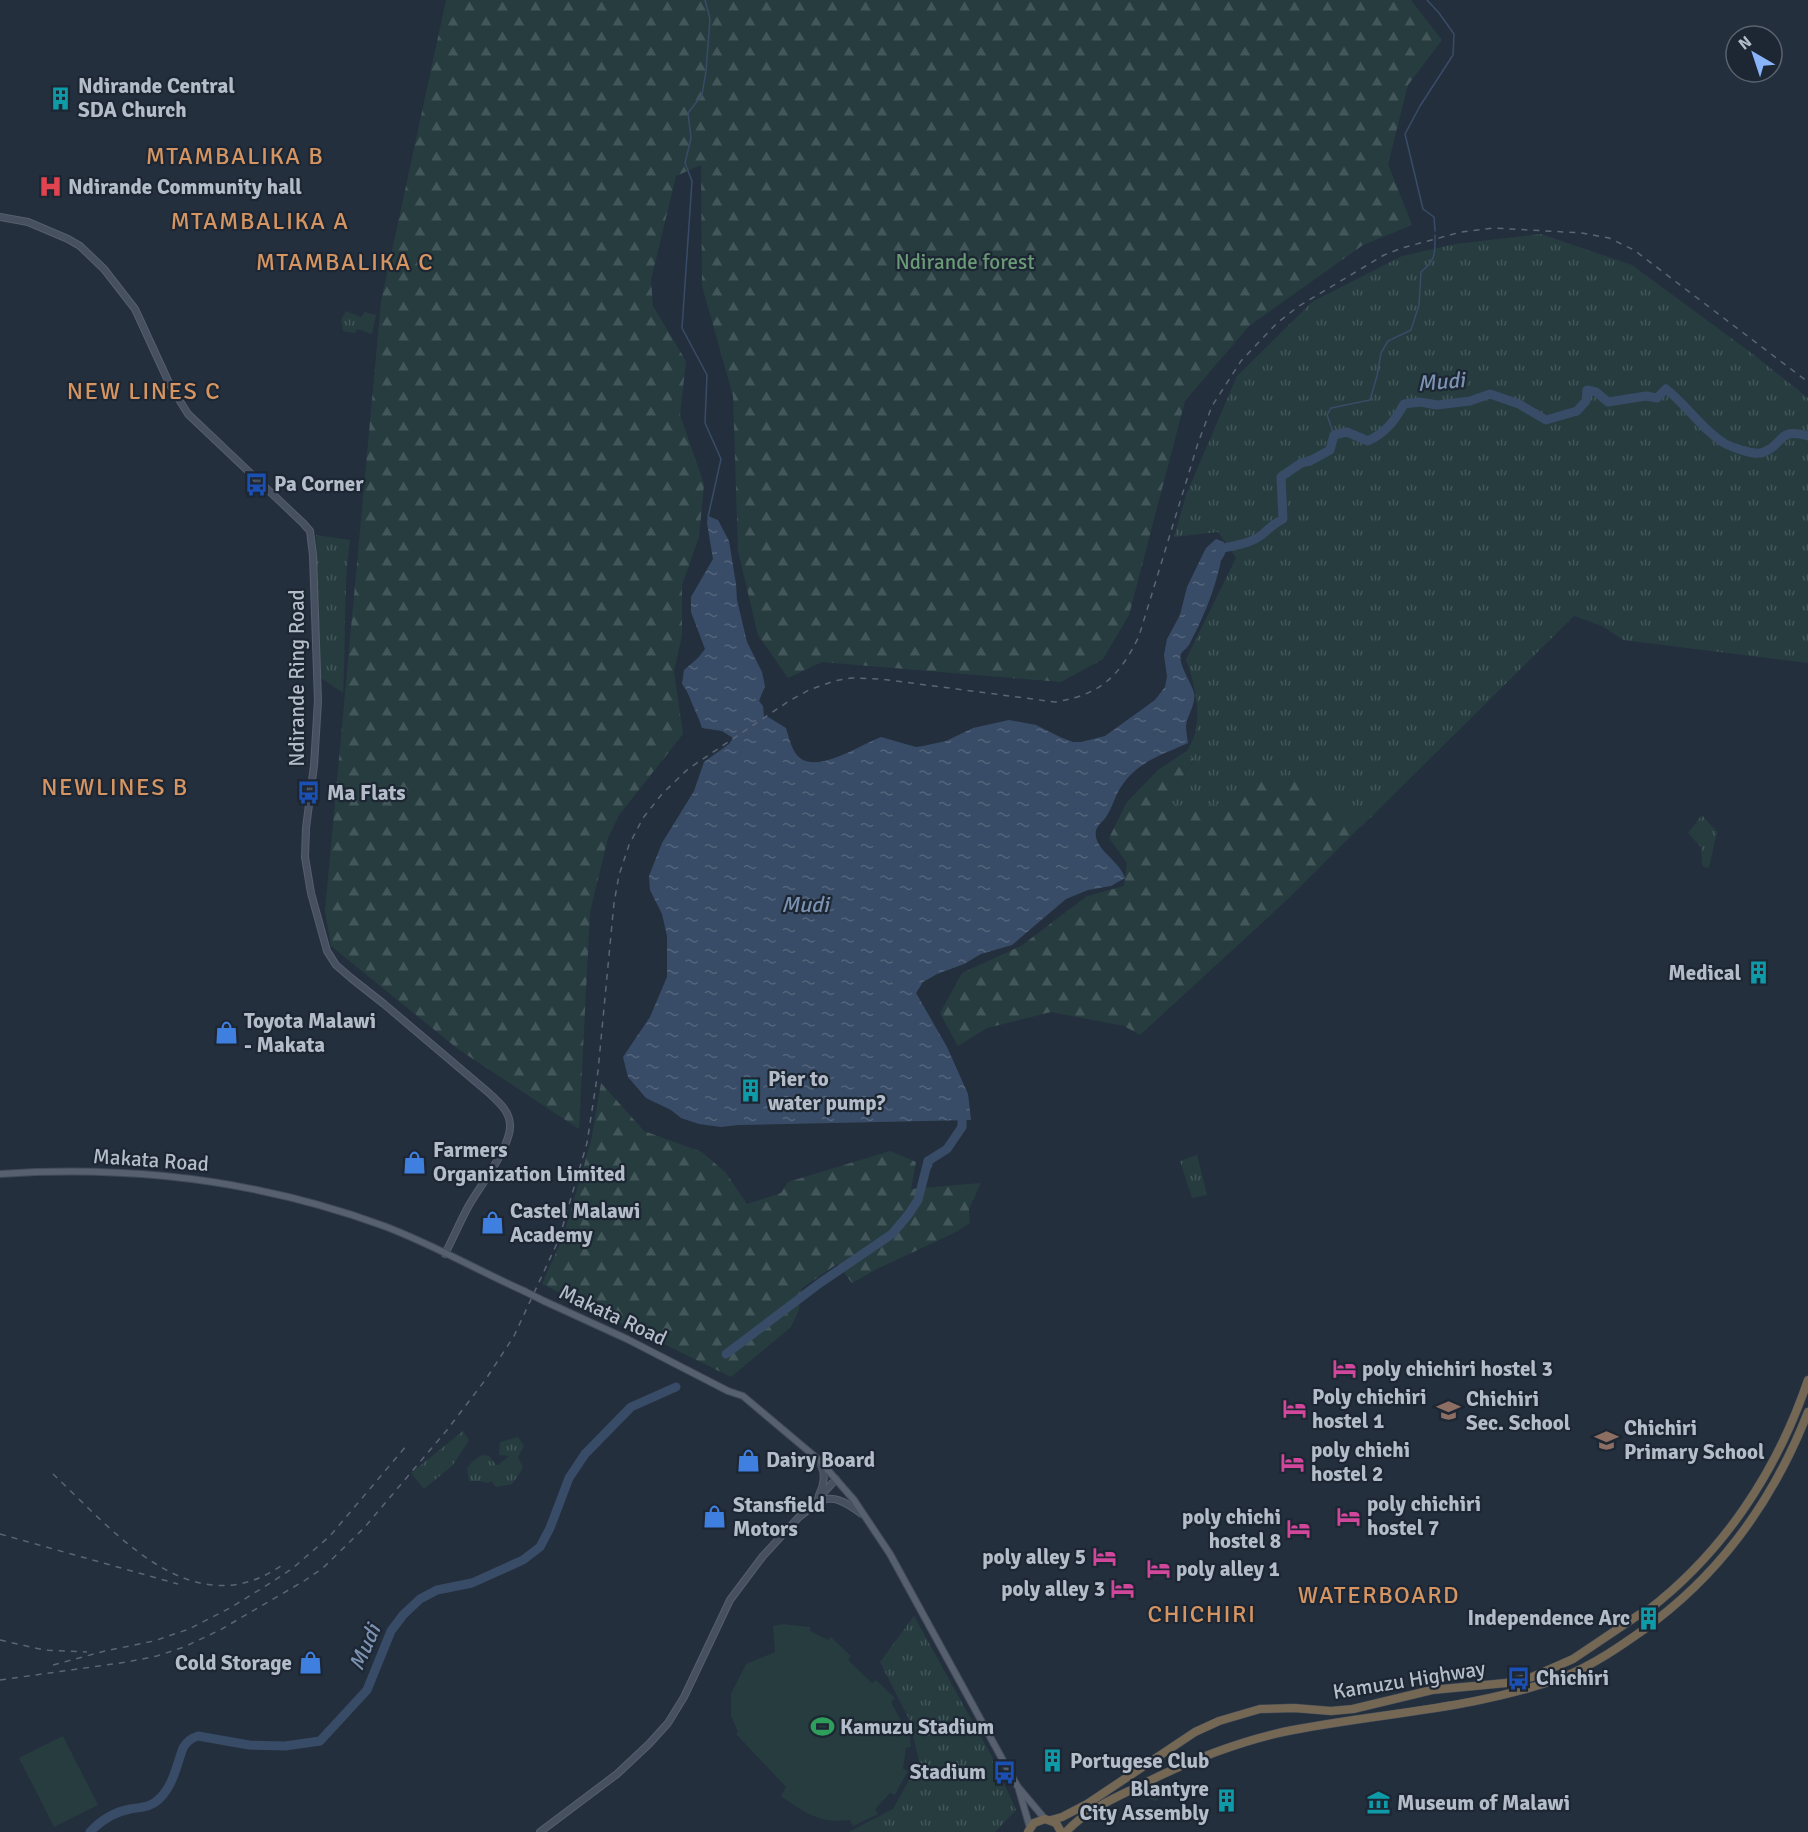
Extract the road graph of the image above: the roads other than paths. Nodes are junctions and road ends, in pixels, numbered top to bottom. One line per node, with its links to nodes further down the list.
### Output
1 (0, 217): 3 (street, Ndirande Ring Road)
2 (0, 1174): 3 (main road, Makata Road)
3 (445, 1254): 6 (main road, Makata Road, bridge)
4 (1808, 1380): 12 (highway, Kamuzu Highway)
5 (1808, 1412): 16 (highway, Kamuzu Highway)
6 (819, 1460): 7 (main road, Makata Road); 8 (street)
7 (836, 1479): 8 (street); 10 (main road, Makata Road)
8 (818, 1498): 9 (street)
9 (808, 1510): 10 (street); 14 (street)
10 (865, 1516): 11 (main road, Makata Road)
11 (1018, 1787): 12 (main road, Makata Road); 13 (main road, Makata Road)
12 (1048, 1819): 13 (highway, Kamuzu Highway); 15 (highway)
13 (1028, 1830)
14 (540, 1832)
15 (1061, 1832)
16 (1066, 1832)

